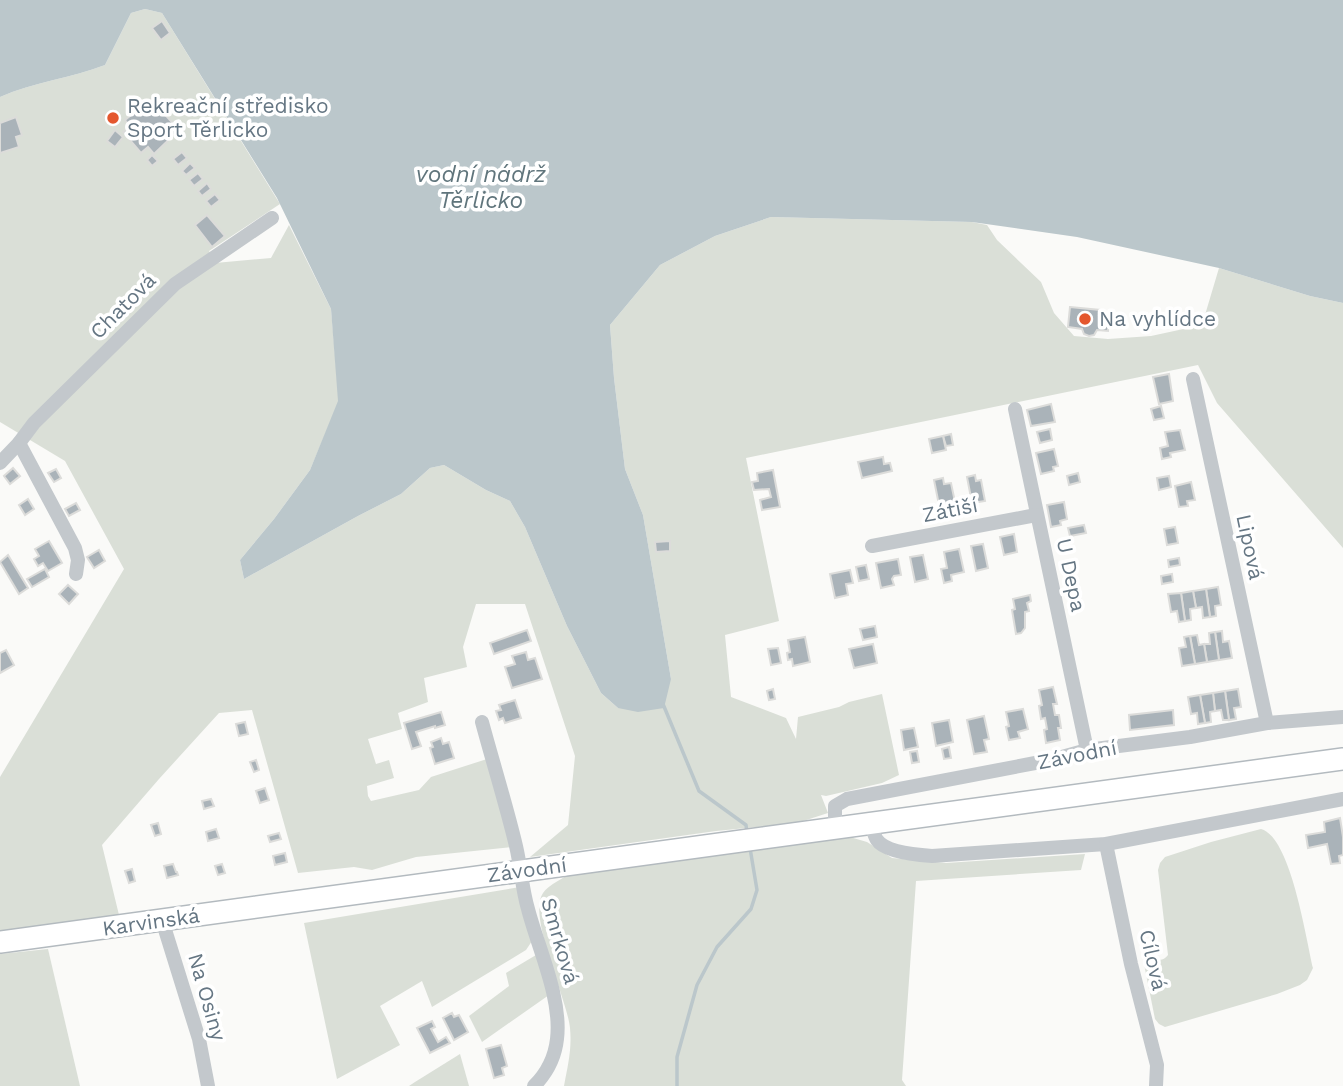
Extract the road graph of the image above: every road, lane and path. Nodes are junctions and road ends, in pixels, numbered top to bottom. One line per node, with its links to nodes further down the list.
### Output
1 (272, 218): 4 (street, Chatová)
2 (1193, 379): 11 (street, Lipová)
3 (1015, 409): 6 (street, U Depa)
4 (19, 443): 5 (street, Chatová); 8 (street)
5 (0, 463)
6 (1036, 515): 7 (street, Zátiší); 12 (street, U Depa)
7 (872, 546)
8 (76, 575)
9 (1343, 717): 11 (street, Závodní)
10 (482, 722): 18 (street, Smrková)
11 (1267, 723): 12 (street, Závodní)
12 (1087, 750): 16 (street, Závodní)
13 (1343, 759): 15 (main road, Závodní)
14 (1343, 799): 17 (street)
15 (871, 823): 16 (main road, Závodní); 17 (street)
16 (835, 828): 18 (main road, Závodní)
17 (1106, 844): 24 (street, Cílová)
18 (522, 870): 19 (main road, Závodní); 23 (street, Smrková)
19 (303, 901): 20 (main road, Karvinská)
20 (162, 920): 21 (main road, Karvinská); 22 (street, Na Osiny)
21 (0, 942)
22 (208, 1086)
23 (534, 1086)
24 (1156, 1086)

